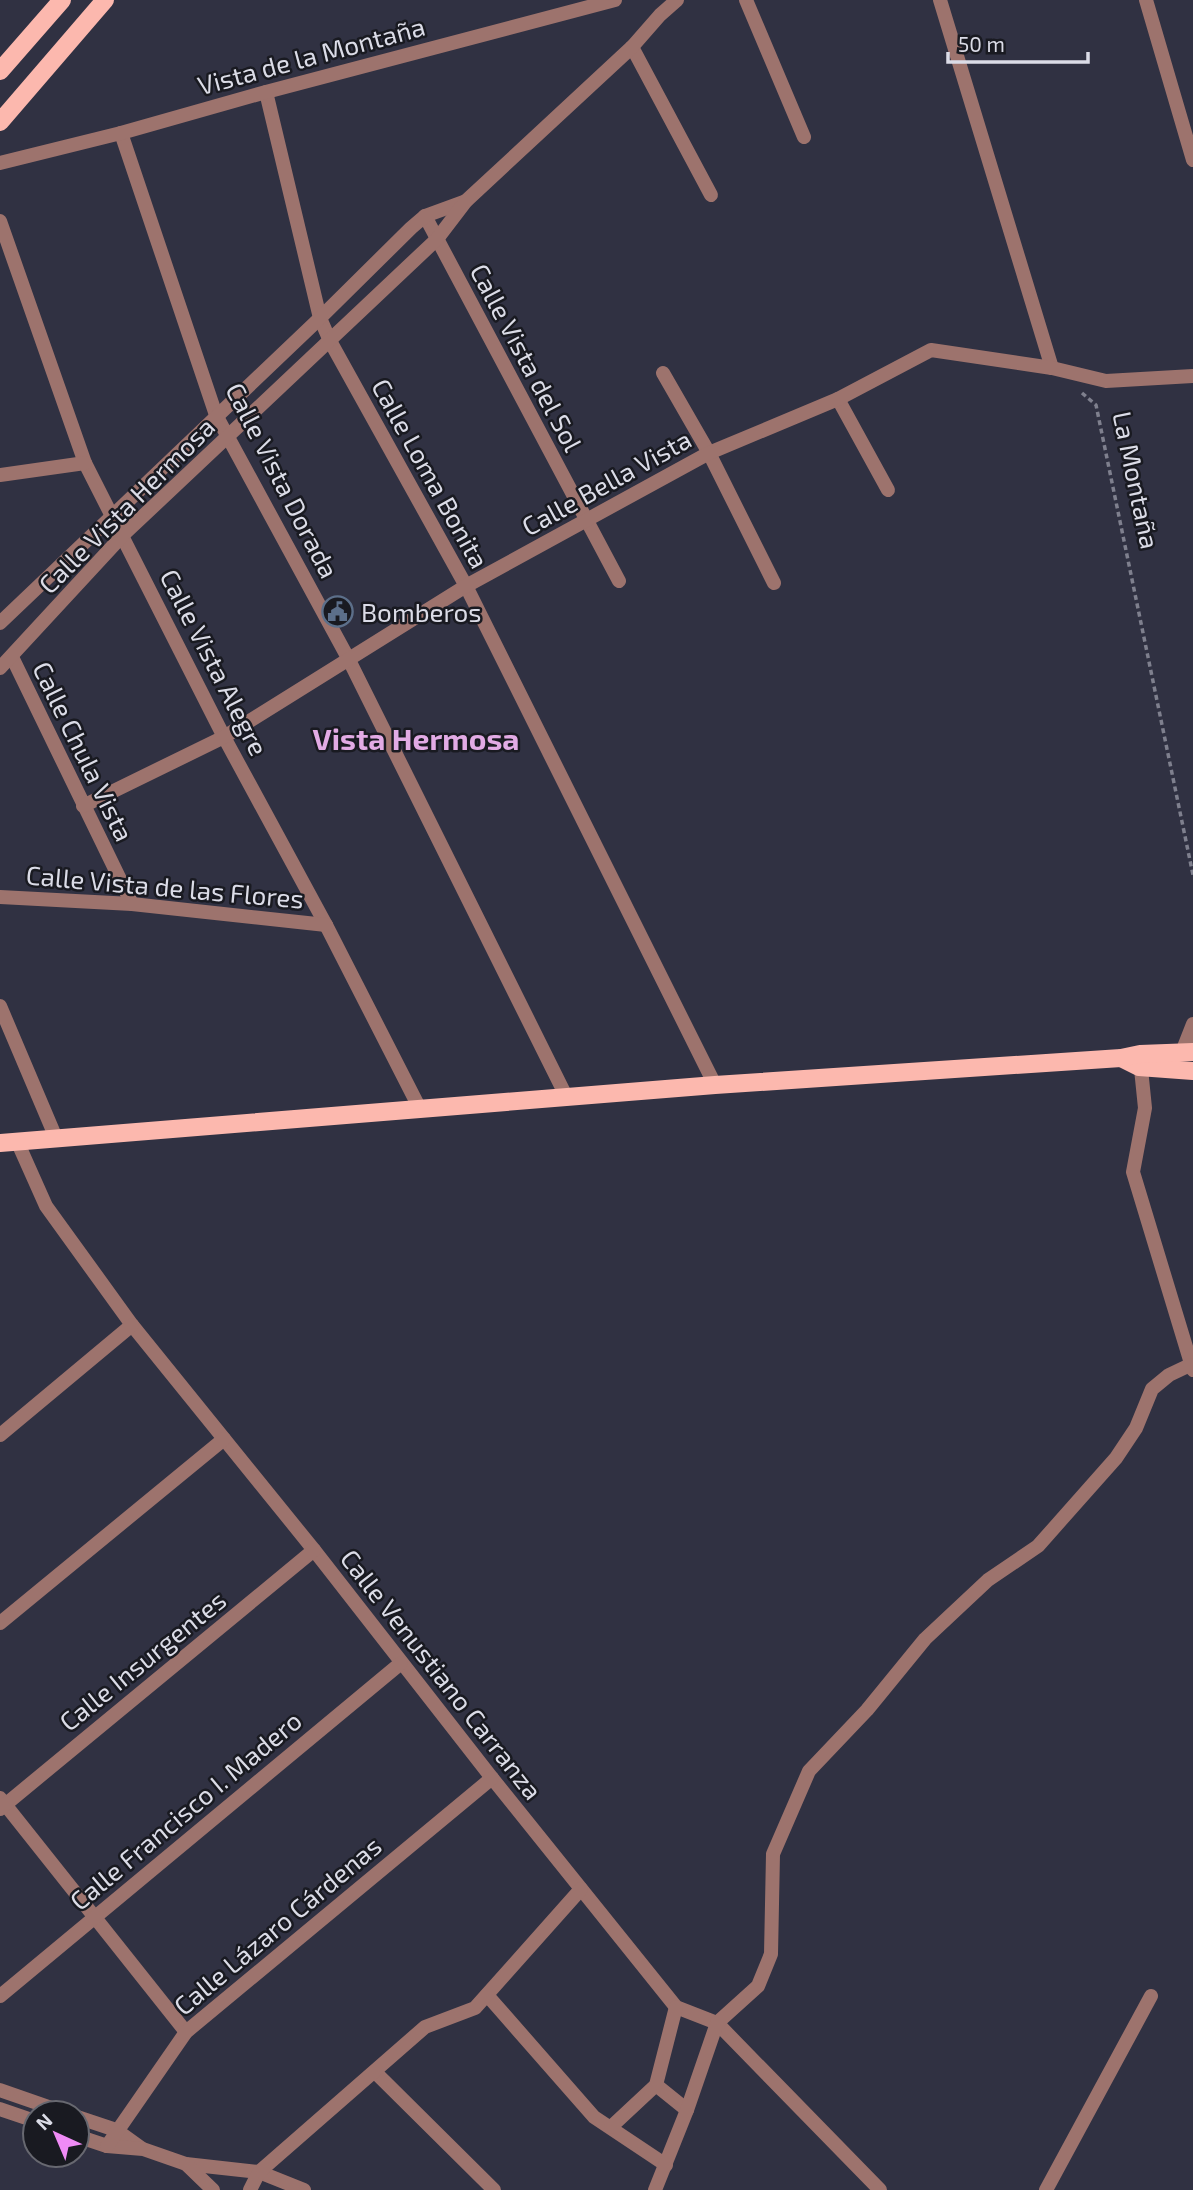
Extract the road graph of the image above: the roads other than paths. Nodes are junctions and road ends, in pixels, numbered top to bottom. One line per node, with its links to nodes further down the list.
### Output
1 (62, 0): 11 (main road)
2 (105, 0): 13 (main road)
3 (615, 0): 12 (street, Vista de la Montaña)
4 (665, 0): 9 (street, Calle Vista Hermosa)
5 (677, 0): 9 (street, Calle Vista Hermosa)
6 (746, 0): 15 (street)
7 (940, 0): 27 (street)
8 (1146, 0): 18 (street)
9 (660, 15): 10 (street, Calle Vista Hermosa)
10 (632, 47): 20 (street); 21 (street, Calle Vista Hermosa)
11 (0, 71)
12 (266, 92): 14 (street, Vista de la Montaña); 25 (street, Calle Loma Bonita)
13 (0, 122)
14 (121, 133): 17 (street, Vista de la Montaña); 31 (street, Calle Vista Dorada)
15 (804, 137)
16 (0, 152): 17 (street, Vista de la Montaña)
17 (20, 157): 19 (street, Vista de la Montaña)
18 (1193, 160)
19 (0, 163)
20 (711, 195)
21 (466, 201): 22 (street, Calle Vista Hermosa); 24 (street, Calle Vista Hermosa)
22 (425, 216): 24 (street, Calle Vista del Sol); 25 (street, Calle Vista Hermosa)
23 (1, 225): 34 (street, Calle Vista Alegre)
24 (437, 239): 26 (street, Calle Vista Hermosa); 38 (street, Calle Vista del Sol)
25 (320, 318): 26 (street, Calle Loma Bonita); 31 (street, Calle Vista Hermosa)
26 (330, 341): 32 (street, Calle Vista Hermosa); 42 (street, Calle Loma Bonita)
27 (1052, 368): 29 (street, Calle Bella Vista); 30 (street, Calle Bella Vista)
28 (663, 373): 33 (street)
29 (1193, 376)
30 (838, 399): 33 (street, Calle Bella Vista); 36 (street)
31 (216, 415): 32 (street, Calle Vista Dorada); 37 (street, Calle Vista Hermosa)
32 (229, 437): 39 (street, Calle Vista Hermosa); 45 (street, Calle Vista Dorada)
33 (709, 453): 38 (street, Calle Bella Vista); 41 (street)
34 (85, 463): 35 (street); 37 (street, Calle Vista Alegre)
35 (0, 475)
36 (888, 490)
37 (112, 517): 39 (street, Calle Vista Alegre); 43 (street, Calle Vista Hermosa)
38 (587, 521): 40 (street, Calle Vista del Sol); 42 (street, Calle Bella Vista)
39 (123, 535): 44 (street, Calle Vista Hermosa); 47 (street, Calle Vista Alegre)
40 (619, 581)
41 (774, 583)
42 (466, 586): 45 (street, Calle Bella Vista); 57 (street, Calle Loma Bonita)
43 (0, 623)
44 (12, 657): 46 (street, Calle Vista Hermosa); 48 (street, Calle Chula Vista)
45 (348, 658): 47 (street, Calle Bella Vista); 58 (street, Calle Vista Dorada)
46 (0, 668)
47 (224, 737): 48 (street, Calle Bella Vista); 51 (street, Calle Vista Alegre)
48 (83, 806): 50 (street, Calle Chula Vista)
49 (0, 897): 50 (street, Calle Vista de las Flores)
50 (132, 904): 51 (street, Calle Vista de las Flores)
51 (327, 925): 59 (street, Calle Vista Alegre)
52 (0, 1006): 60 (street)
53 (1193, 1024): 54 (street)
54 (1188, 1052): 55 (main road)
55 (1140, 1060): 56 (main road); 57 (main road); 63 (street)
56 (1193, 1071)
57 (715, 1086): 58 (main road)
58 (567, 1098): 59 (main road)
59 (419, 1109): 60 (main road)
60 (56, 1138): 61 (main road)
61 (9, 1142): 62 (street, Calle Venustiano Carranza)
62 (132, 1325): 64 (street); 65 (street, Calle Venustiano Carranza)
63 (1191, 1368): 77 (street)
64 (0, 1434)
65 (224, 1439): 66 (street, Calle Venustiano Carranza); 67 (street)
66 (314, 1550): 68 (street, Calle Venustiano Carranza); 70 (street, Calle Insurgentes)
67 (0, 1623)
68 (401, 1663): 69 (street, Calle Venustiano Carranza); 72 (street, Calle Francisco I. Madero)
69 (492, 1778): 71 (street, Calle Venustiano Carranza); 78 (street, Calle Lázaro Cárdenas)
70 (2, 1803): 72 (street)
71 (581, 1889): 73 (street); 76 (street, Calle Venustiano Carranza)
72 (94, 1916): 74 (street, Calle Francisco I. Madero); 78 (street)
73 (487, 1995): 79 (street); 87 (street)
74 (0, 1996)
75 (1152, 1996): 101 (street)
76 (676, 2007): 77 (street, Calle Venustiano Carranza); 80 (street)
77 (717, 2023): 84 (street); 100 (street, Calle Venustiano Carranza)
78 (186, 2032): 88 (street, Calle Lázaro Cárdenas)
79 (375, 2072): 94 (street); 98 (street)
80 (656, 2085): 84 (street); 87 (street)
81 (0, 2090): 82 (street)
82 (26, 2099)
83 (0, 2109): 85 (street)
84 (687, 2110): 93 (street)
85 (21, 2117)
86 (91, 2122): 88 (street)
87 (611, 2127): 93 (street)
88 (117, 2130): 90 (street, Calle Lázaro Cárdenas); 91 (street)
89 (91, 2141): 90 (street)
90 (107, 2146): 91 (street)
91 (143, 2149): 92 (street)
92 (186, 2164): 94 (street); 95 (street)
93 (666, 2165): 99 (street)
94 (260, 2172): 96 (street); 97 (street)
95 (213, 2190)
96 (250, 2190)
97 (304, 2190)
98 (494, 2190)
99 (655, 2190)
100 (880, 2190)
101 (1046, 2190)

